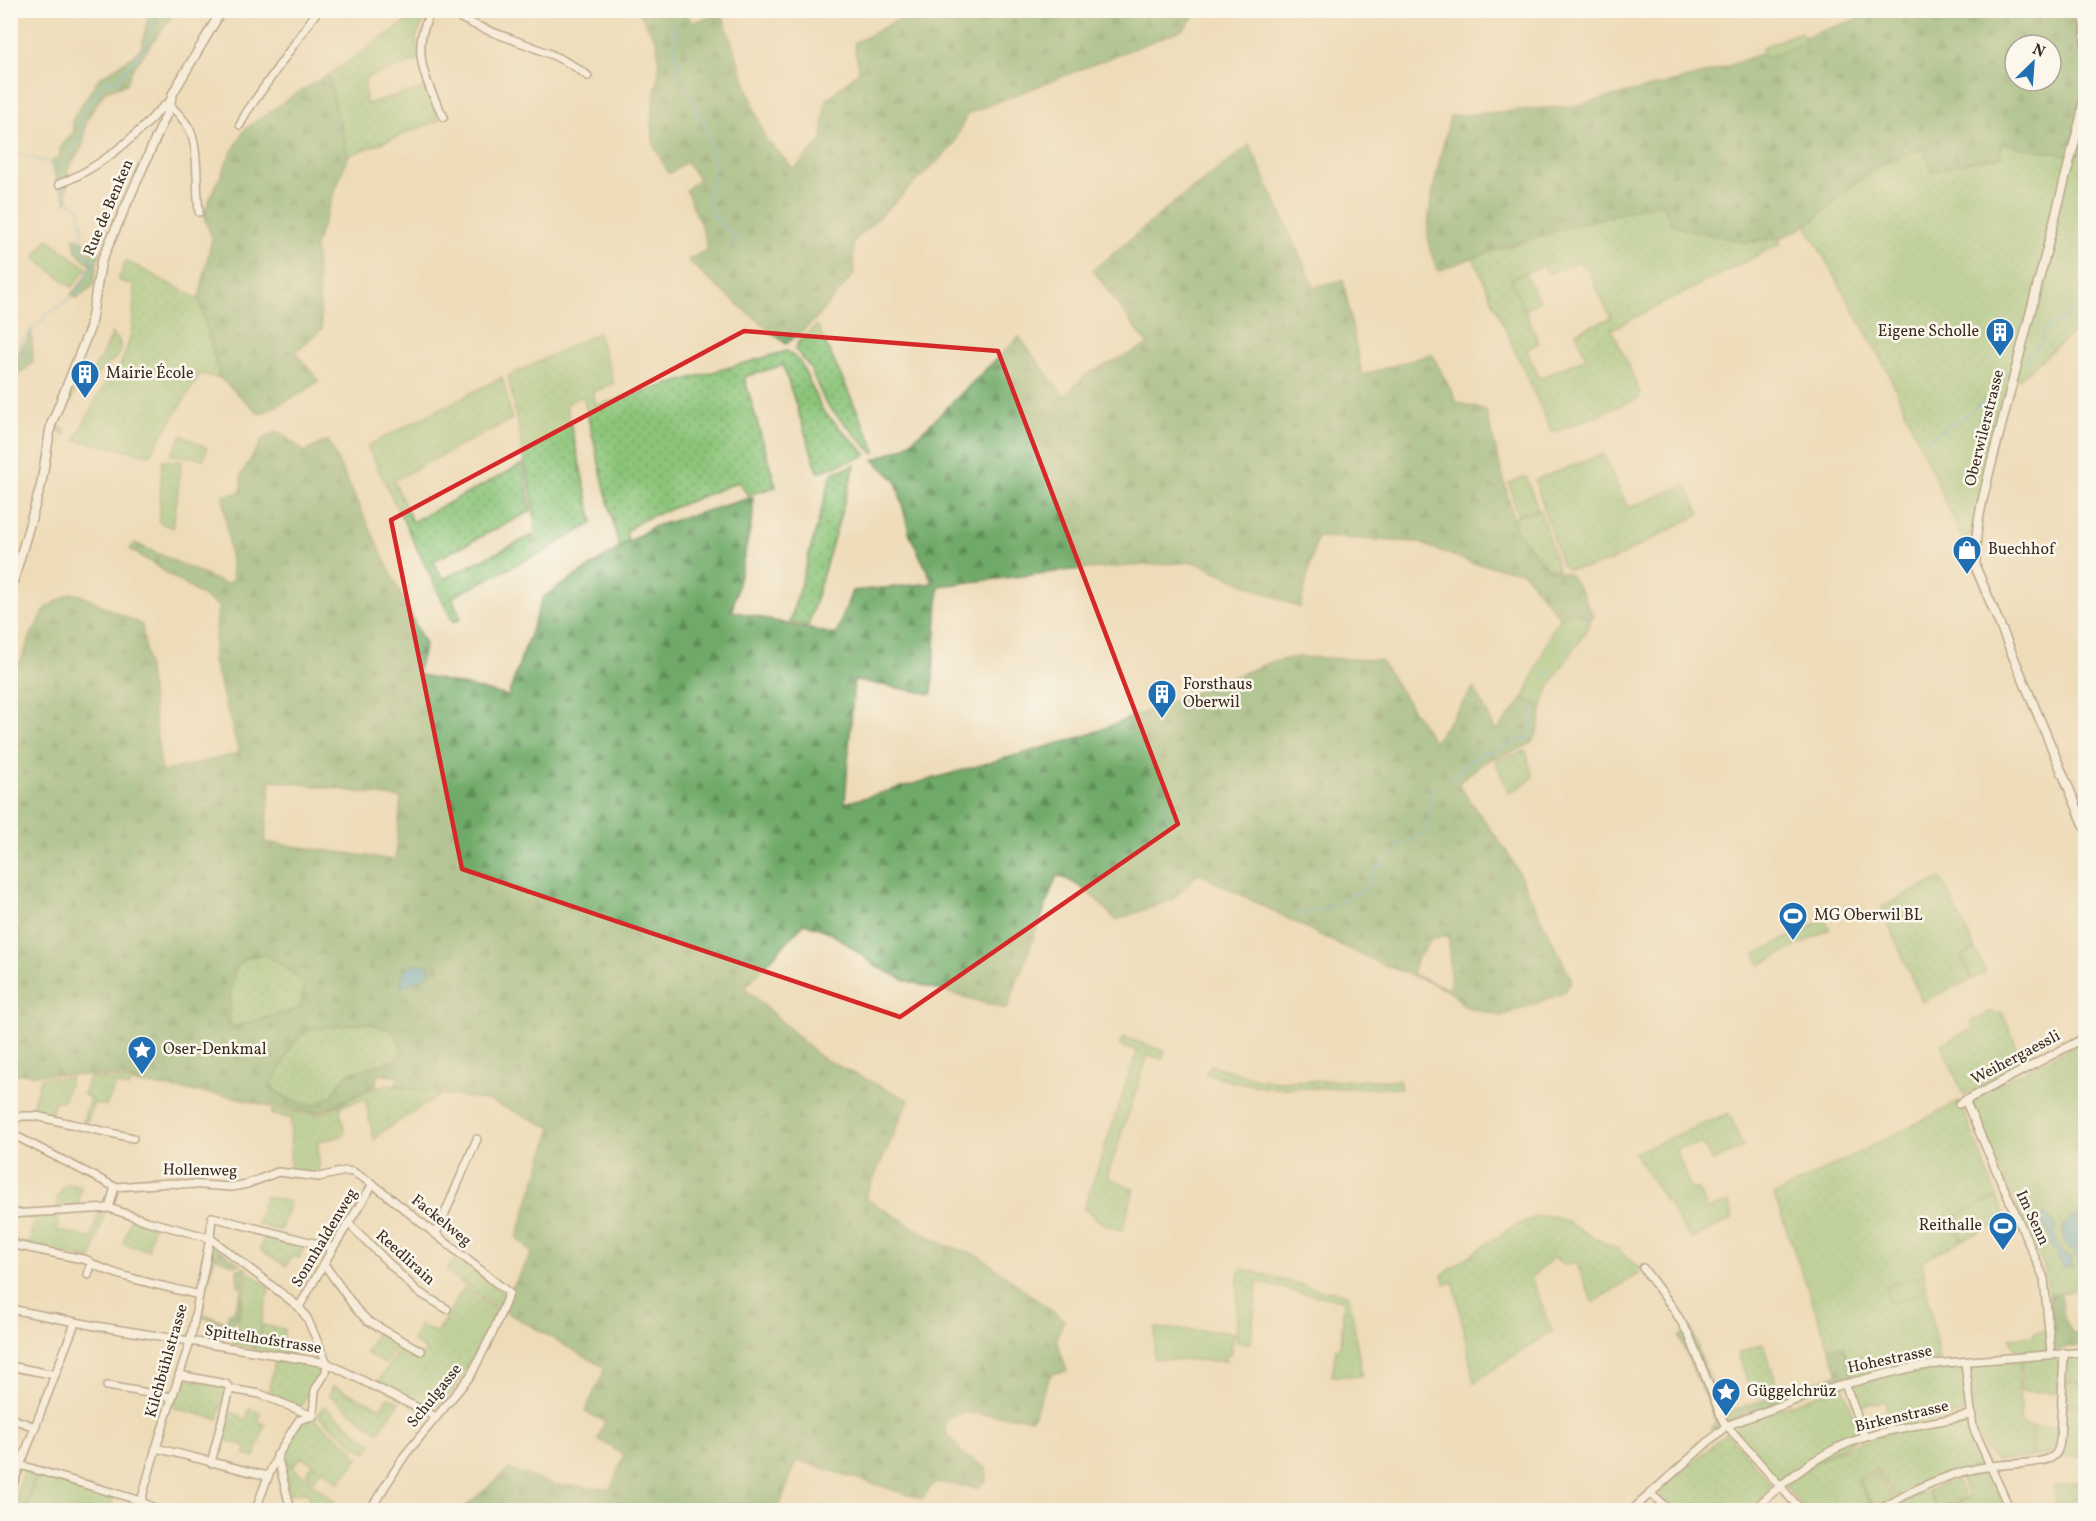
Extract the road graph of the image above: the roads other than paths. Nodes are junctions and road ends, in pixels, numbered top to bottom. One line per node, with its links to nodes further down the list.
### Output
1 (222, 10): 9 (street, Rue de Benken)
2 (318, 10): 11 (street)
3 (433, 10): 10 (street)
4 (447, 10): 7 (street)
5 (2084, 10): 6 (street)
6 (2085, 50)
7 (588, 76)
8 (2085, 81): 15 (street, Oberwilerstrasse)
9 (168, 103): 12 (street); 13 (street); 14 (street, Rue de Benken)
10 (444, 117)
11 (240, 125)
12 (59, 184)
13 (199, 212)
14 (10, 594)
15 (2085, 829)
16 (2085, 1037): 17 (street, Weihergaessli)
17 (1962, 1102): 46 (street, Im Senn)
18 (10, 1120): 20 (street)
19 (10, 1133): 24 (street)
20 (133, 1138)
21 (477, 1138): 28 (street)
22 (353, 1172): 23 (street, Fackelweg); 24 (street, Hollenweg)
23 (373, 1184): 27 (street, Sonnhaldenweg); 28 (street, Fackelweg)
24 (115, 1187): 25 (street)
25 (109, 1208): 26 (street); 29 (street)
26 (10, 1214)
27 (348, 1223): 31 (street, Sonnhaldenweg); 40 (street, Reedlirain)
28 (436, 1234): 36 (street, Fackelweg)
29 (210, 1238): 31 (street, Kilchbühlstrasse); 37 (street, Kilchbühlstrasse); 38 (street)
30 (10, 1244): 32 (street)
31 (333, 1248): 33 (street, Sonnhaldenweg)
32 (91, 1264): 35 (street); 37 (street)
33 (324, 1264): 38 (street, Sonnhaldenweg); 43 (street)
34 (1643, 1268): 60 (street)
35 (88, 1275)
36 (509, 1293): 58 (street, Schulgasse)
37 (199, 1295): 42 (street, Kilchbühlstrasse)
38 (299, 1307): 48 (street)
39 (10, 1309): 41 (street, Spittelhofstrasse)
40 (447, 1309)
41 (75, 1323): 42 (street, Spittelhofstrasse); 50 (street)
42 (190, 1342): 48 (street, Spittelhofstrasse); 51 (street, Kilchbühlstrasse)
43 (421, 1351)
44 (2085, 1352): 45 (street, Hohestrasse)
45 (2064, 1353): 46 (street, Hohestrasse); 68 (street)
46 (2051, 1354): 47 (street, Hohestrasse)
47 (1965, 1362): 52 (street, Hohestrasse); 56 (street)
48 (327, 1364): 57 (street); 58 (street, Spittelhofstrasse)
49 (10, 1366): 50 (street)
50 (55, 1375): 61 (street)
51 (179, 1375): 54 (street); 55 (street, Kilchbühlstrasse)
52 (1845, 1384): 60 (street, Hohestrasse); 62 (street)
53 (106, 1386): 55 (street)
54 (230, 1389): 57 (street); 66 (street)
55 (172, 1397): 63 (street, Kilchbühlstrasse)
56 (1971, 1414): 62 (street, Birkenstrasse); 68 (street)
57 (314, 1416): 64 (street)
58 (436, 1417): 79 (street, Schulgasse)
59 (10, 1418): 61 (street)
60 (1726, 1426): 70 (street); 72 (street, Hohestrasse)
61 (35, 1427): 67 (street)
62 (1865, 1437): 70 (street, Birkenstrasse)
63 (156, 1448): 66 (street); 73 (street, Kilchbühlstrasse)
64 (277, 1455): 69 (street); 78 (street)
65 (10, 1462): 67 (street)
66 (211, 1463): 69 (street)
67 (20, 1465): 71 (street); 73 (street)
68 (1990, 1466): 74 (street); 86 (street)
69 (267, 1476): 77 (street)
70 (1779, 1486): 82 (street, Birkenstrasse); 83 (street)
71 (10, 1492)
72 (1650, 1493): 80 (street, Hohestrasse); 81 (street)
73 (141, 1501): 75 (street, Kilchbühlstrasse); 76 (street)
74 (1895, 1501): 84 (street); 85 (street)
75 (136, 1510)
76 (157, 1510)
77 (256, 1510)
78 (291, 1510)
79 (370, 1510)
80 (1632, 1510)
81 (1669, 1510)
82 (1753, 1510)
83 (1801, 1510)
84 (1880, 1510)
85 (1899, 1510)
86 (2010, 1510)

